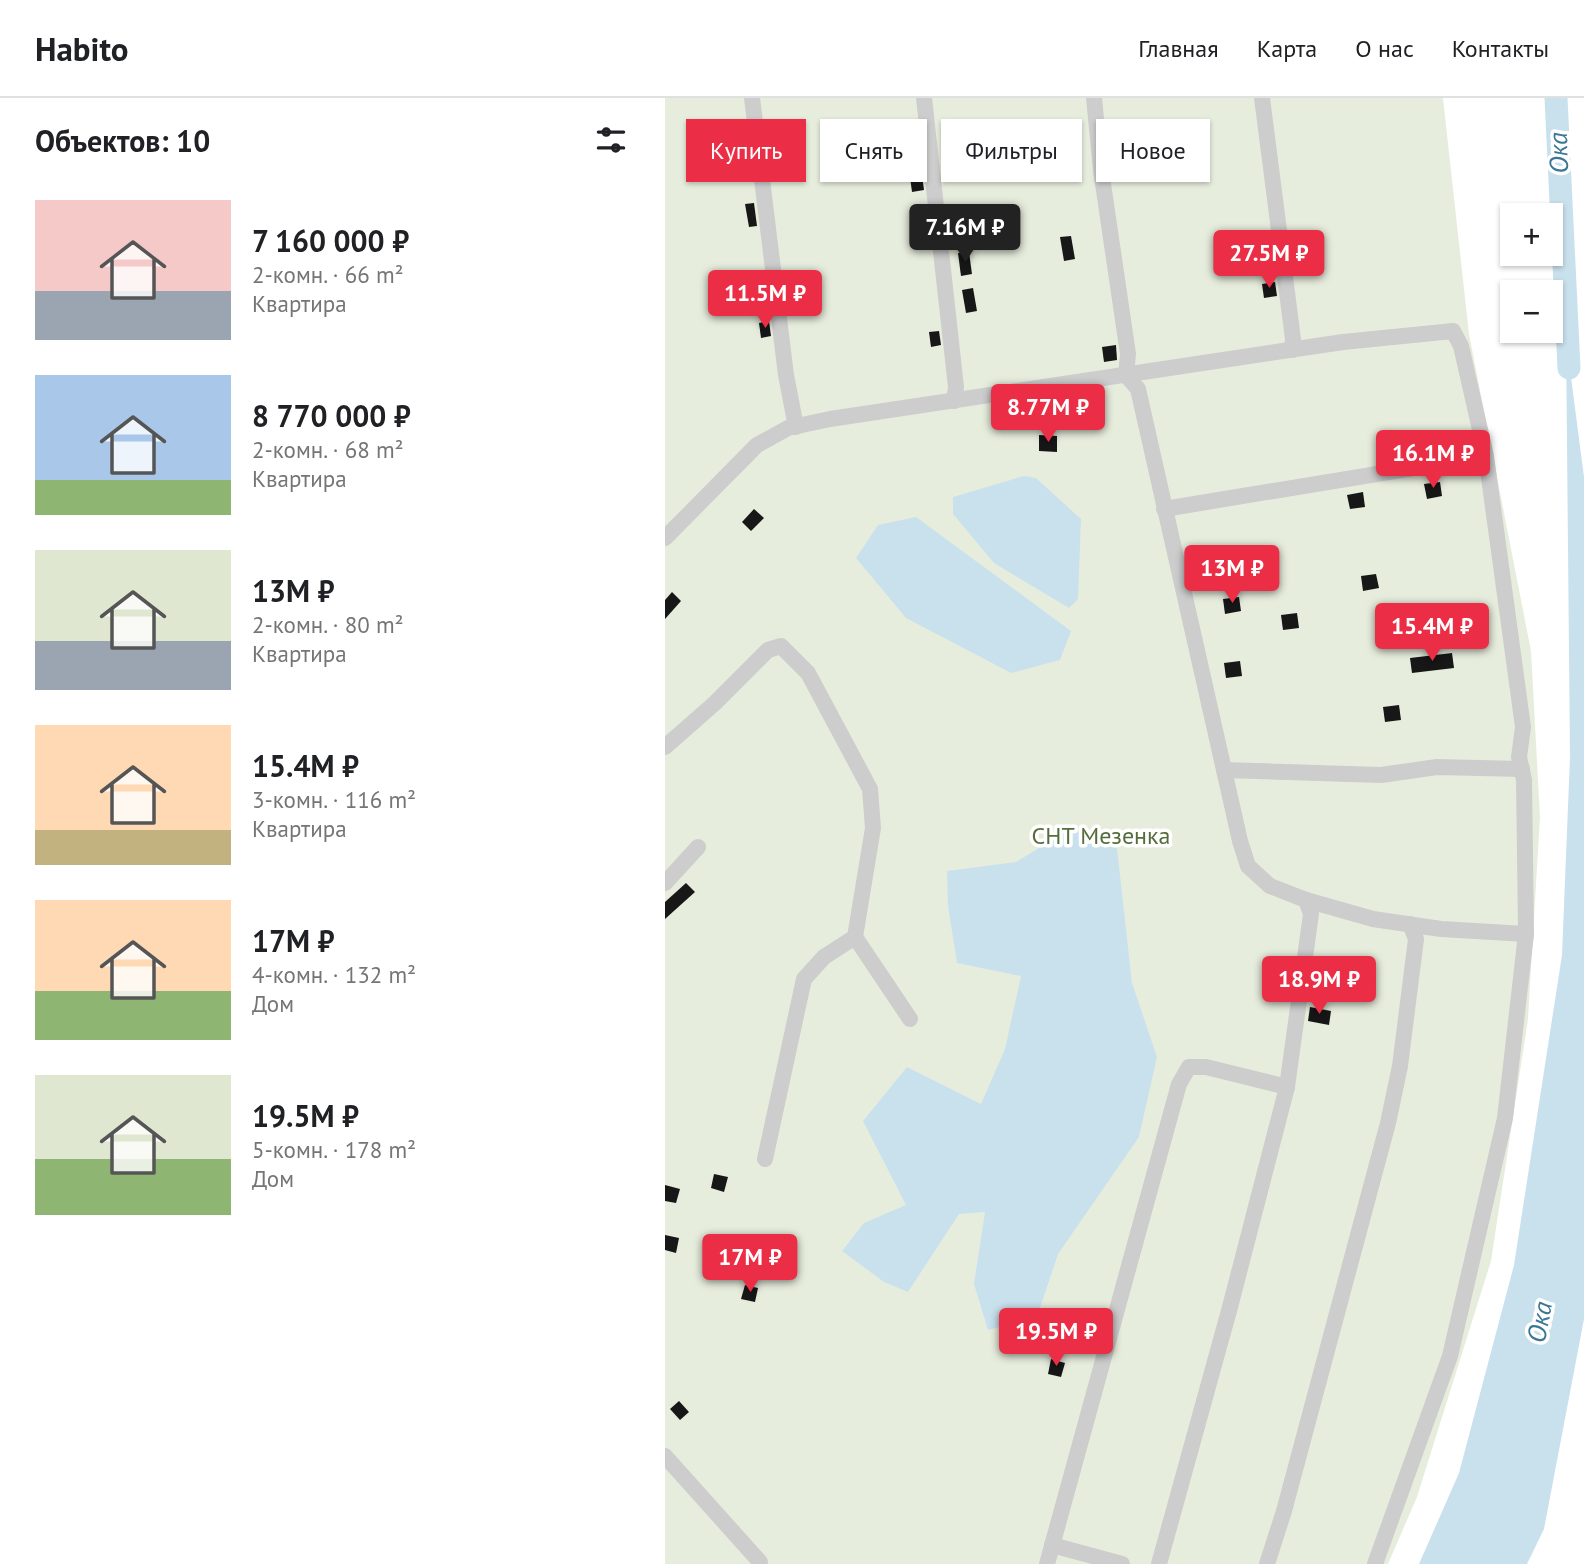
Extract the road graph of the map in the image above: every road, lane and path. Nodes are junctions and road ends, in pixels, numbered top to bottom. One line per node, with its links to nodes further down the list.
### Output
1 (752, 98): 8 (street)
2 (924, 98): 7 (street)
3 (1094, 98): 6 (street)
4 (1262, 98): 5 (street)
5 (1291, 350): 6 (street); 9 (street)
6 (1126, 375): 7 (street); 10 (street)
7 (954, 401): 8 (street)
8 (796, 427): 11 (street)
9 (1486, 456): 10 (street); 14 (street)
10 (1164, 509): 13 (street)
11 (665, 538)
12 (665, 747): 20 (street)
13 (1224, 770): 14 (street); 17 (street)
14 (1523, 775): 19 (street)
15 (698, 848): 16 (street)
16 (665, 883)
17 (1305, 900): 18 (street); 22 (street)
18 (1411, 924): 19 (street); 30 (street)
19 (1526, 934): 31 (street)
20 (855, 937): 21 (street); 23 (street)
21 (911, 1019)
22 (1287, 1087): 25 (street); 29 (street)
23 (765, 1160)
24 (665, 1456): 26 (street)
25 (1052, 1545): 27 (street); 28 (street)
26 (760, 1562)
27 (1047, 1564)
28 (1122, 1564)
29 (1159, 1564)
30 (1267, 1564)
31 (1374, 1564)

